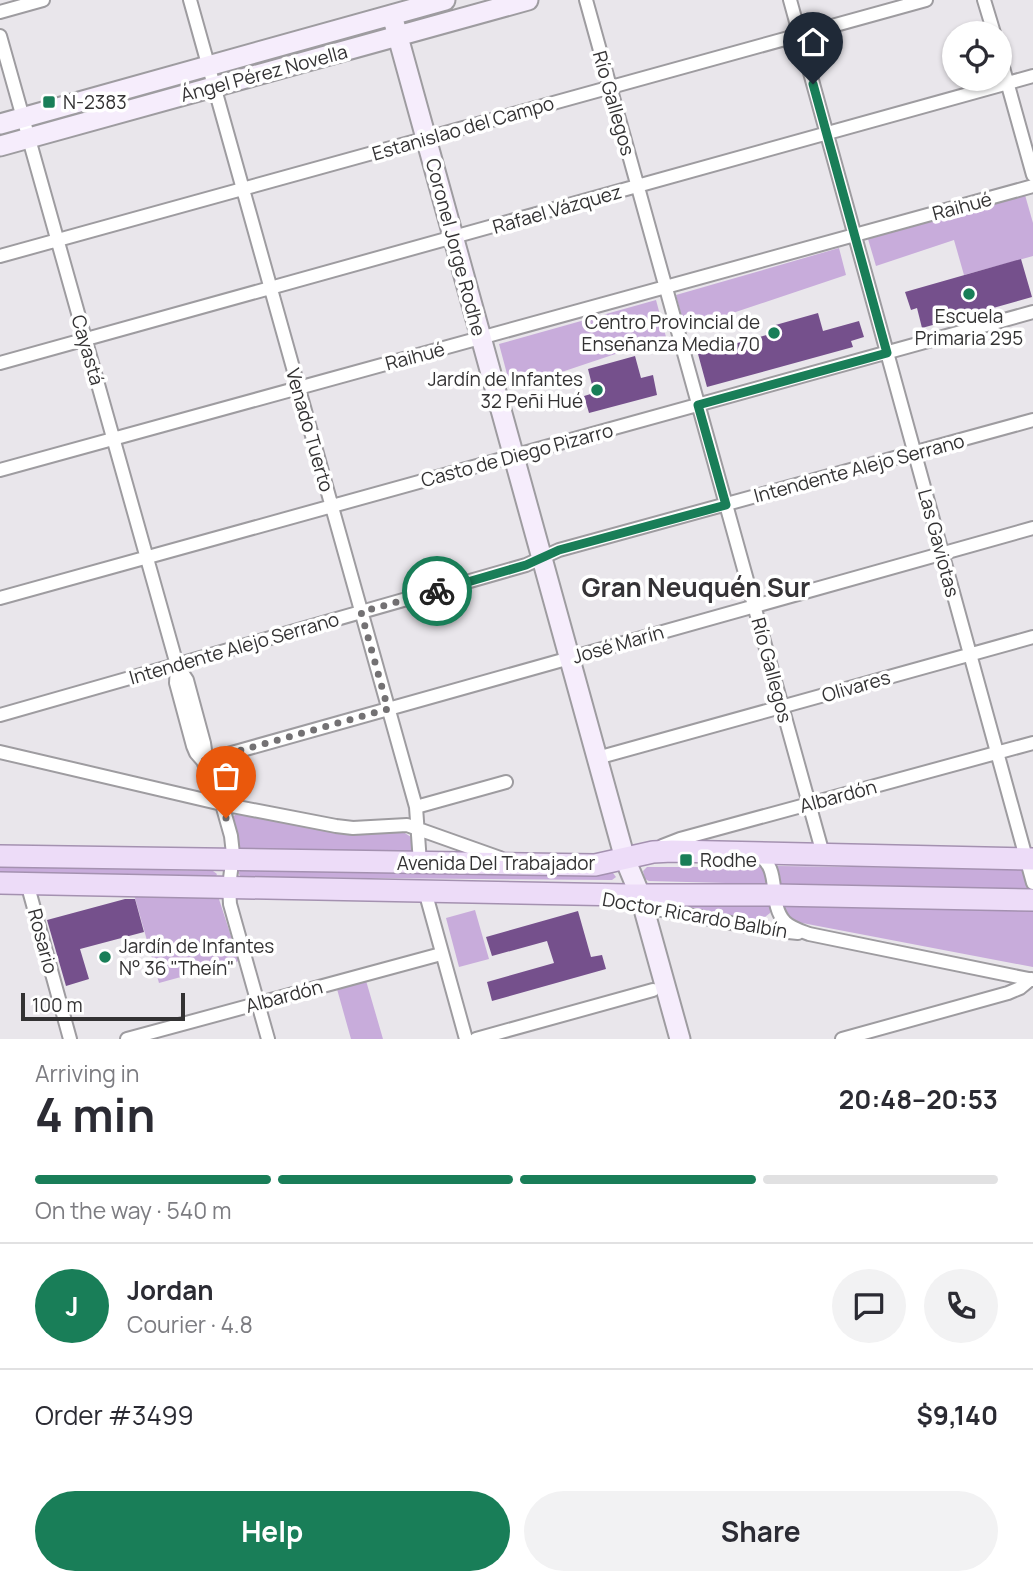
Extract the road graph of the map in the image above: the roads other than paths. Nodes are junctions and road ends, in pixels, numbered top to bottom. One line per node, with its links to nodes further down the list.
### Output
1 (43, 0): 10 (street)
2 (190, 0): 15 (street, Venado Tuerto)
3 (445, 0): 9 (main road, Ángel Pérez Novella)
4 (528, 0): 14 (main road, Ángel Pérez Novella)
5 (586, 0): 19 (street, Río Gallegos)
6 (790, 0): 12 (street, Las Gaviotas)
7 (926, 0): 12 (street, Estanislao del Campo)
8 (984, 0): 11 (street)
9 (390, 7): 14 (main road, Coronel Jorge Rodhe); 15 (main road, Ángel Pérez Novella)
10 (0, 12)
11 (990, 21)
12 (799, 35): 19 (street, Estanislao del Campo); 24 (street, Las Gaviotas)
13 (0, 36): 22 (street, Cayastá)
14 (398, 36): 18 (main road, Ángel Pérez Novella); 26 (main road, Coronel Jorge Rodhe)
15 (208, 66): 18 (street, Venado Tuerto); 22 (main road, Ángel Pérez Novella)
16 (1033, 76): 17 (street, Rafael Vázquez)
17 (1012, 82)
18 (214, 87): 25 (main road, Ángel Pérez Novella); 31 (street, Venado Tuerto)
19 (610, 87): 26 (street, Estanislao del Campo); 29 (street, Río Gallegos)
20 (979, 91): 24 (street, Rafael Vázquez)
21 (1009, 91): 28 (street)
22 (23, 117): 23 (main road, Ángel Pérez Novella); 25 (street, Cayastá)
23 (0, 124)
24 (827, 134): 29 (street, Rafael Vázquez); 32 (street, Las Gaviotas)
25 (29, 138): 27 (main road, Ángel Pérez Novella); 34 (street, Cayastá)
26 (426, 138): 31 (street, Estanislao del Campo); 33 (main road, Coronel Jorge Rodhe)
27 (0, 146)
28 (1033, 175)
29 (638, 186): 33 (street, Rafael Vázquez); 36 (street, Río Gallegos)
30 (1033, 186): 32 (street, Raihué)
31 (243, 189): 34 (street, Estanislao del Campo); 37 (street, Venado Tuerto)
32 (855, 235): 36 (street, Raihué); 41 (street, Las Gaviotas)
33 (453, 237): 37 (street, Rafael Vázquez); 39 (main road, Coronel Jorge Rodhe)
34 (57, 240): 35 (street, Estanislao del Campo); 40 (street, Cayastá)
35 (0, 256)
36 (666, 287): 39 (street, Raihué); 44 (street, Río Gallegos)
37 (270, 288): 40 (street, Rafael Vázquez); 43 (street, Venado Tuerto)
38 (1033, 312): 41 (street, Casto de Diego Pizarro)
39 (481, 338): 43 (street, Raihué); 48 (main road, Coronel Jorge Rodhe)
40 (85, 339): 42 (street, Rafael Vázquez); 46 (street, Cayastá)
41 (887, 353): 44 (street, Casto de Diego Pizarro); 47 (street, Las Gaviotas)
42 (0, 363)
43 (298, 388): 46 (street, Raihué); 51 (street, Venado Tuerto)
44 (698, 405): 48 (street, Casto de Diego Pizarro); 50 (street, Río Gallegos)
45 (1033, 420): 47 (street, Intendente Alejo Serrano)
46 (113, 439): 49 (street, Raihué); 54 (street, Cayastá)
47 (914, 453): 50 (street, Intendente Alejo Serrano); 53 (street, Las Gaviotas)
48 (514, 456): 51 (street, Casto de Diego Pizarro); 55 (main road, Coronel Jorge Rodhe)
49 (0, 470)
50 (726, 505): 55 (street, Intendente Alejo Serrano); 57 (street, Río Gallegos)
51 (331, 507): 54 (street, Casto de Diego Pizarro); 58 (street, Venado Tuerto)
52 (1033, 528): 53 (street, José Marín)
53 (942, 554): 57 (street, José Marín); 60 (street, Las Gaviotas)
54 (147, 558): 56 (street, Casto de Diego Pizarro); 62 (street, Cayastá)
55 (542, 558): 58 (street, Intendente Alejo Serrano); 61 (main road, Coronel Jorge Rodhe)
56 (0, 598)
57 (754, 606): 61 (street, José Marín); 63 (street, Río Gallegos)
58 (361, 612): 62 (street, Intendente Alejo Serrano); 64 (street, Venado Tuerto)
59 (1033, 637): 60 (street, Olivares)
60 (970, 655): 63 (street, Olivares); 68 (street, Las Gaviotas)
61 (569, 658): 64 (street, José Marín); 69 (main road, Coronel Jorge Rodhe)
62 (177, 664): 65 (street, Intendente Alejo Serrano); 70 (street, Cayastá)
63 (782, 707): 69 (street, Olivares); 73 (street, Río Gallegos)
64 (388, 709): 70 (street, José Marín); 74 (street, Venado Tuerto)
65 (0, 715)
66 (1033, 743): 68 (street, Albardón)
67 (0, 751): 72 (street)
68 (997, 752): 73 (street, Albardón); 80 (street, Las Gaviotas)
69 (597, 758): 79 (main road, Coronel Jorge Rodhe)
70 (203, 761): 72 (street, Cayastá)
71 (506, 782): 74 (street)
72 (222, 804): 75 (street); 81 (street, Cayastá)
73 (809, 804): 77 (street, Río Gallegos); 79 (street, Albardón)
74 (416, 807): 75 (street, Venado Tuerto)
75 (418, 828): 82 (street, Venado Tuerto); 83 (street)
76 (751, 853): 77 (main road, Avenida Del Trabajador); 79 (main road, Avenida Del Trabajador); 90 (street, Doctor Ricardo Balbín)
77 (823, 854): 80 (main road, Avenida Del Trabajador)
78 (0, 856): 81 (main road, Avenida Del Trabajador)
79 (634, 856): 83 (main road, Avenida Del Trabajador); 89 (main road, Coronel Jorge Rodhe)
80 (1031, 857): 86 (street, Las Gaviotas)
81 (233, 860): 82 (main road, Avenida Del Trabajador); 87 (street, Cayastá)
82 (420, 863): 83 (main road, Avenida Del Trabajador)
83 (514, 864)
84 (0, 883): 85 (main road, Avenida Del Trabajador)
85 (27, 883): 87 (main road, Avenida Del Trabajador); 98 (street, Rosario)
86 (1033, 883)
87 (229, 887): 88 (main road, Avenida Del Trabajador); 97 (street, Cayastá)
88 (425, 891): 89 (main road, Avenida Del Trabajador); 94 (street)
89 (635, 900): 90 (main road, Avenida Del Trabajador); 92 (street, Doctor Ricardo Balbín); 96 (main road, Coronel Jorge Rodhe); 104 (main road, Coronel Jorge Rodhe)
90 (776, 900): 91 (main road, Avenida Del Trabajador); 92 (street); 93 (street, Doctor Ricardo Balbín)
91 (1033, 900)
92 (738, 924): 93 (street, Doctor Ricardo Balbín)
93 (809, 934): 95 (street, Doctor Ricardo Balbín)
94 (441, 954): 97 (street, Albardón); 101 (street)
95 (1032, 979): 105 (street)
96 (653, 990): 102 (street); 103 (main road, Coronel Jorge Rodhe)
97 (258, 1004): 99 (street, Albardón); 100 (street, Cayastá)
98 (69, 1039)
99 (127, 1039)
100 (268, 1039)
101 (466, 1039)
102 (476, 1039)
103 (666, 1039)
104 (680, 1039)
105 (842, 1039)

